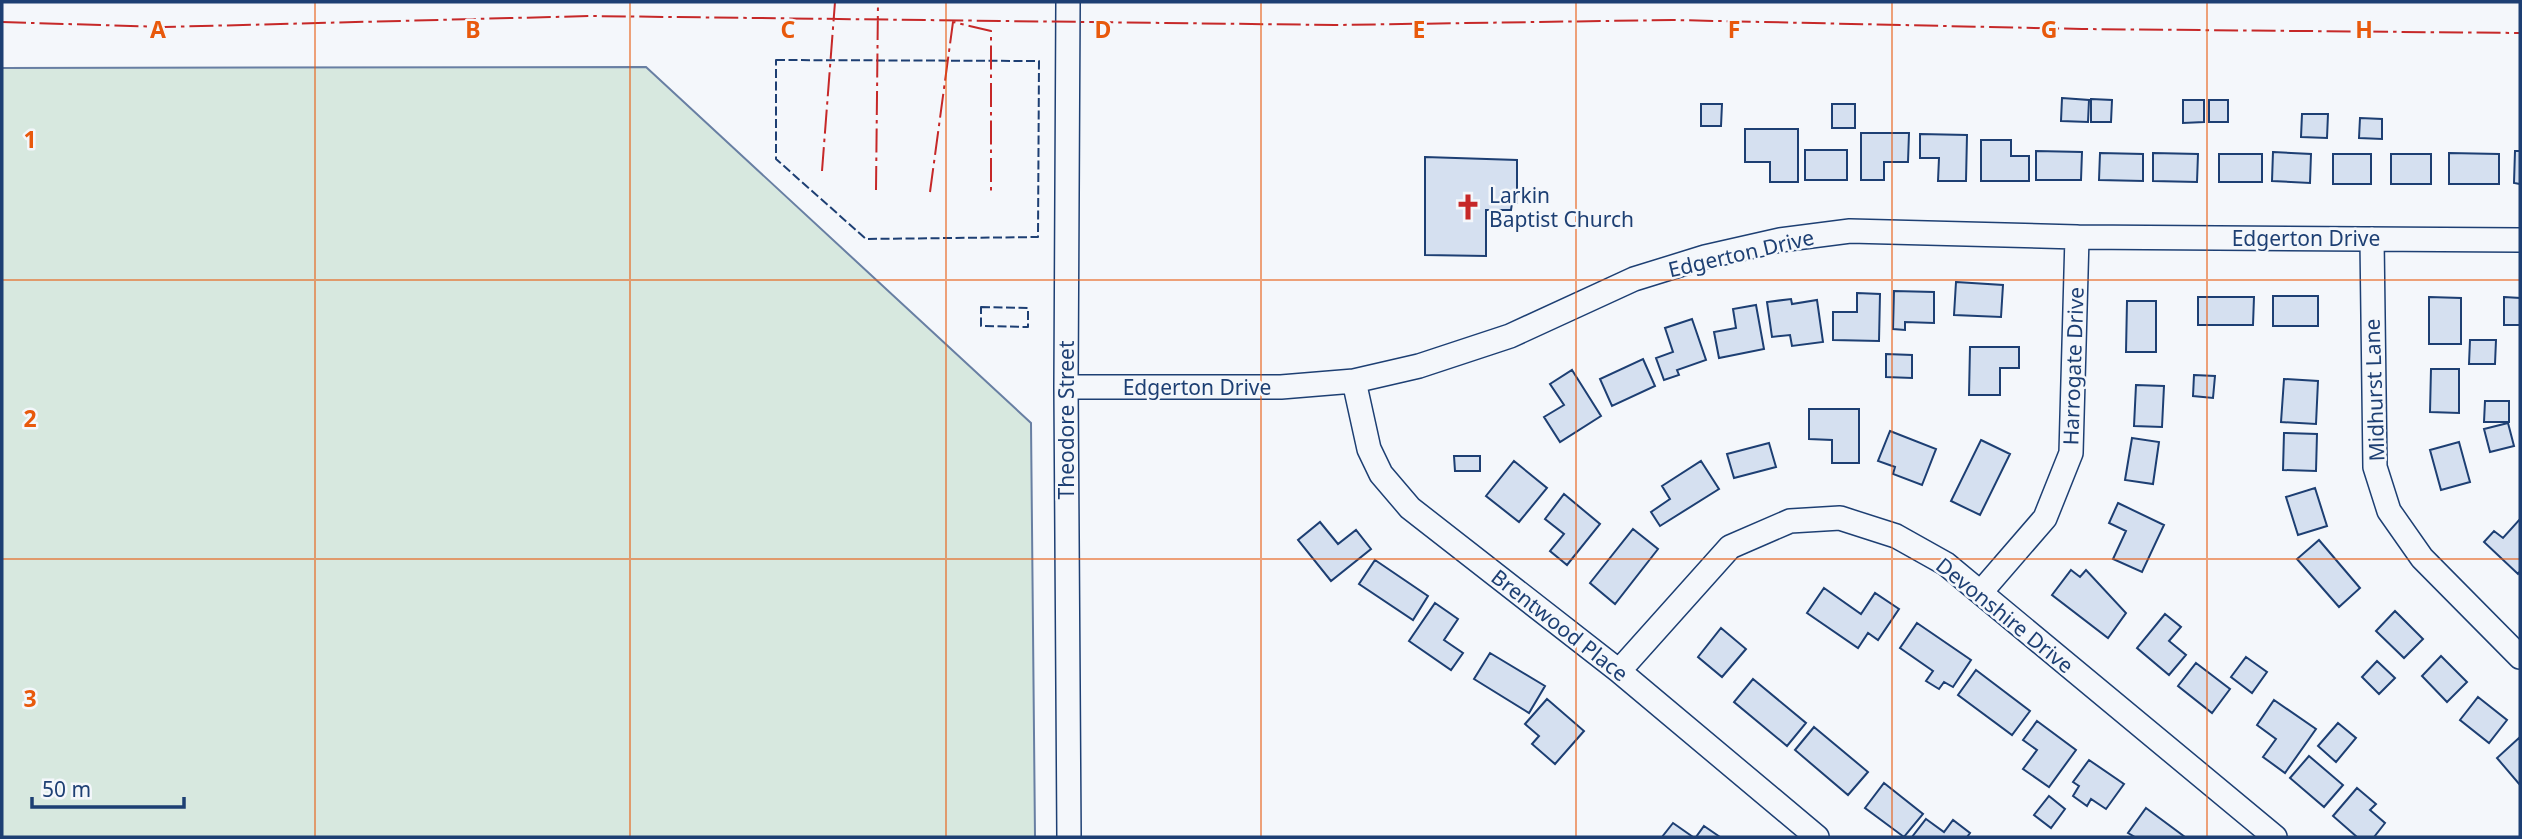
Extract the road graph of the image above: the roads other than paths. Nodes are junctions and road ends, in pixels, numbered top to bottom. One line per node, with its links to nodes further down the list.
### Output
1 (1068, 2): 6 (street, Theodore Street)
2 (2077, 237): 3 (street, Edgerton Drive); 5 (street, Edgerton Drive); 7 (street, Harrogate Drive)
3 (2372, 239): 4 (street, Edgerton Drive); 8 (street, Midhurst Lane)
4 (2520, 240)
5 (1354, 381): 6 (street, Edgerton Drive); 9 (street, Brentwood Place)
6 (1066, 387): 10 (street, Theodore Street)
7 (1980, 592): 9 (street, Devonshire Drive); 12 (street, Devonshire Drive)
8 (2520, 657)
9 (1619, 671): 11 (street, Brentwood Place)
10 (1069, 837)
11 (1817, 837)
12 (2275, 837)

